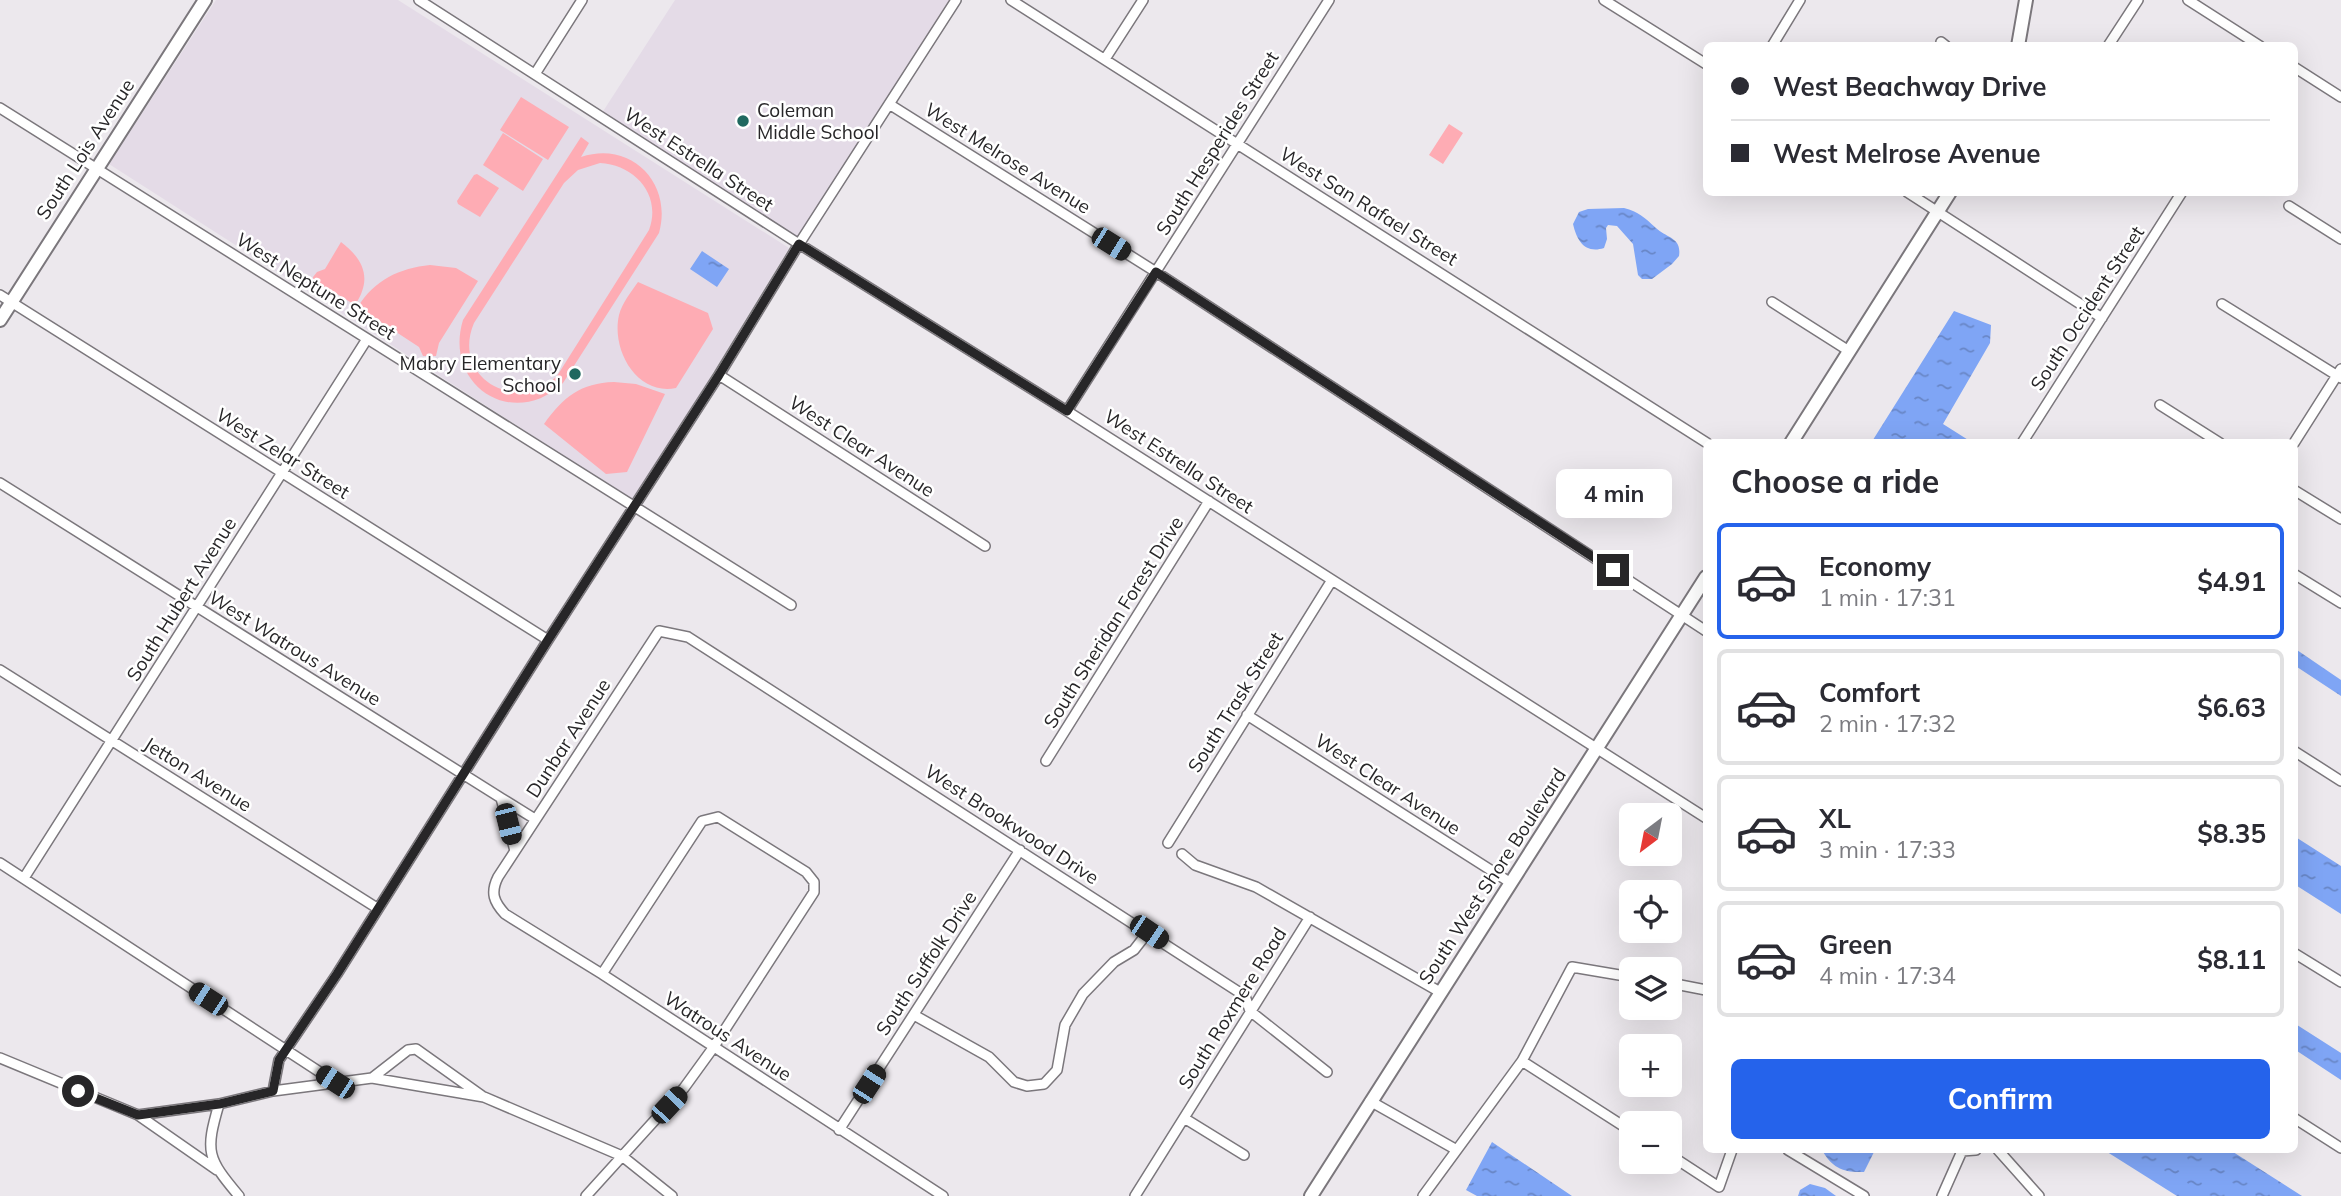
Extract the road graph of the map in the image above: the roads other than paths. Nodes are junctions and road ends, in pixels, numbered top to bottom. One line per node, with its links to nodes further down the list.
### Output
1 (205, 0): 25 (street, South Lois Avenue)
2 (419, 0): 20 (street, West Estrella Street)
3 (582, 0): 20 (street)
4 (956, 0): 22 (street)
5 (1011, 0): 17 (street, West San Rafael Street)
6 (1143, 0): 17 (street)
7 (1329, 0): 24 (street, South Hesperides Street)
8 (1604, 0): 18 (street)
9 (1800, 0): 13 (street)
10 (2026, 0): 14 (street)
11 (2138, 0): 15 (street)
12 (2188, 0): 16 (street)
13 (1774, 42)
14 (2019, 42)
15 (2111, 42)
16 (2254, 42)
17 (1105, 59): 24 (street, West San Rafael Street)
18 (1703, 62)
19 (2298, 70): 21 (street)
20 (535, 74): 32 (street, West Estrella Street)
21 (2341, 97)
22 (889, 104): 32 (street); 33 (street, West Melrose Avenue)
23 (0, 108): 25 (street, West Neptune Street)
24 (1238, 144): 33 (street, South Hesperides Street); 50 (street, West San Rafael Street)
25 (95, 168): 35 (street, South Lois Avenue); 40 (street, West Neptune Street)
26 (1913, 196): 30 (street)
27 (1947, 196): 30 (street)
28 (2179, 196): 38 (street, South Occident Street)
29 (2289, 206): 31 (street)
30 (1937, 212): 38 (street); 41 (street)
31 (2341, 239)
32 (799, 244): 43 (street); 45 (street, West Estrella Street)
33 (1156, 272): 45 (street, South Hesperides Street); 64 (street, West Melrose Avenue)
34 (0, 295): 35 (street, West Zelar Street)
35 (12, 302): 39 (street, South Lois Avenue); 51 (street, West Zelar Street)
36 (1772, 302): 41 (street)
37 (2222, 304): 42 (street)
38 (2102, 318): 47 (street, South Occident Street)
39 (0, 320)
40 (368, 339): 51 (street, South Hubert Avenue); 55 (street, West Neptune Street)
41 (1849, 351): 46 (street)
42 (2340, 374): 49 (street)
43 (719, 375): 55 (street); 57 (street, West Clear Avenue)
44 (2160, 405): 48 (street)
45 (1067, 411): 54 (street, West Estrella Street)
46 (1794, 439)
47 (2025, 439)
48 (2207, 439)
49 (2297, 439)
50 (1703, 440)
51 (282, 473): 63 (street, South Hubert Avenue); 67 (street, West Zelar Street)
52 (0, 482): 63 (street, West Watrous Avenue)
53 (2298, 492): 56 (street)
54 (1209, 502): 59 (street, West Estrella Street); 73 (street, South Sheridan Forest Drive)
55 (634, 507): 62 (street, West Neptune Street); 67 (street)
56 (2341, 519)
57 (985, 546)
58 (2298, 576): 61 (street)
59 (1332, 580): 69 (street, South Trask Street); 71 (street, West Estrella Street)
60 (1703, 582): 64 (street, South West Shore Boulevard)
61 (2341, 603)
62 (791, 605)
63 (197, 607): 70 (street, South Hubert Avenue); 74 (street, West Watrous Avenue)
64 (1682, 615): 65 (street, West Melrose Avenue); 71 (street, South West Shore Boulevard)
65 (1703, 629)
66 (659, 631): 78 (street, Dunbar Avenue); 80 (street, West Brookwood Drive)
67 (548, 640): 74 (street)
68 (0, 670): 70 (street, Jetton Avenue)
69 (1247, 715): 79 (street, South Trask Street); 85 (street, West Clear Avenue)
70 (112, 741): 84 (street, South Hubert Avenue); 87 (street, Jetton Avenue)
71 (1597, 749): 77 (street, West Estrella Street); 85 (street, South West Shore Boulevard)
72 (2298, 754): 75 (street)
73 (1046, 761)
74 (463, 774): 76 (street, West Watrous Avenue); 87 (street)
75 (2341, 781)
76 (501, 798): 78 (street, West Watrous Avenue); 81 (street)
77 (1703, 816)
78 (535, 819): 81 (street, Dunbar Avenue)
79 (1168, 843)
80 (1020, 850): 89 (street, West Brookwood Drive); 98 (street, South Suffolk Drive)
81 (515, 851): 86 (street, Dunbar Avenue)
82 (1182, 854): 88 (street)
83 (0, 863): 84 (street)
84 (24, 878): 100 (street)
85 (1511, 883): 96 (street, South West Shore Boulevard)
86 (495, 903): 91 (street, Watrous Avenue)
87 (377, 908): 100 (street)
88 (1310, 917): 96 (street); 97 (street, South Roxmere Road)
89 (1149, 932): 97 (street, West Brookwood Drive); 98 (street)
90 (2298, 955): 93 (street)
91 (602, 974): 99 (street, Watrous Avenue); 99 (street)
92 (1619, 975): 102 (street)
93 (2341, 982)
94 (1682, 986): 95 (street)
95 (1703, 990)
96 (1440, 992): 108 (street, South West Shore Boulevard)
97 (1250, 1011): 103 (street, West Brookwood Drive); 111 (street, South Roxmere Road)
98 (914, 1015): 114 (street, South Suffolk Drive)
99 (713, 1048): 114 (street, Watrous Avenue); 122 (street)
100 (286, 1050): 105 (street); 106 (street)
101 (0, 1058): 110 (street)
102 (1522, 1061): 113 (street); 116 (street)
103 (1328, 1072)
104 (372, 1078): 105 (street); 107 (street); 107 (street)
105 (335, 1082): 106 (street)
106 (273, 1091): 109 (street)
107 (484, 1097): 122 (street)
108 (1370, 1101): 116 (street); 130 (street, South West Shore Boulevard)
109 (219, 1104): 110 (street); 124 (street)
110 (138, 1115): 124 (street)
111 (1184, 1118): 121 (street, South Roxmere Road); 129 (street, South Roxmere Road)
112 (2298, 1121): 115 (street)
113 (1619, 1123)
114 (839, 1130): 128 (street, Watrous Avenue)
115 (2341, 1148)
116 (1455, 1149): 131 (street)
117 (1731, 1153): 123 (street)
118 (1793, 1153): 132 (street)
119 (1961, 1153): 133 (street)
120 (2001, 1153): 134 (street)
121 (1244, 1155)
122 (622, 1156): 126 (street); 127 (street)
123 (1682, 1164)
124 (217, 1170): 125 (street)
125 (239, 1196)
126 (586, 1196)
127 (672, 1196)
128 (943, 1196)
129 (1135, 1196)
130 (1311, 1196)
131 (1423, 1196)
132 (1864, 1196)
133 (1942, 1196)
134 (2039, 1196)

